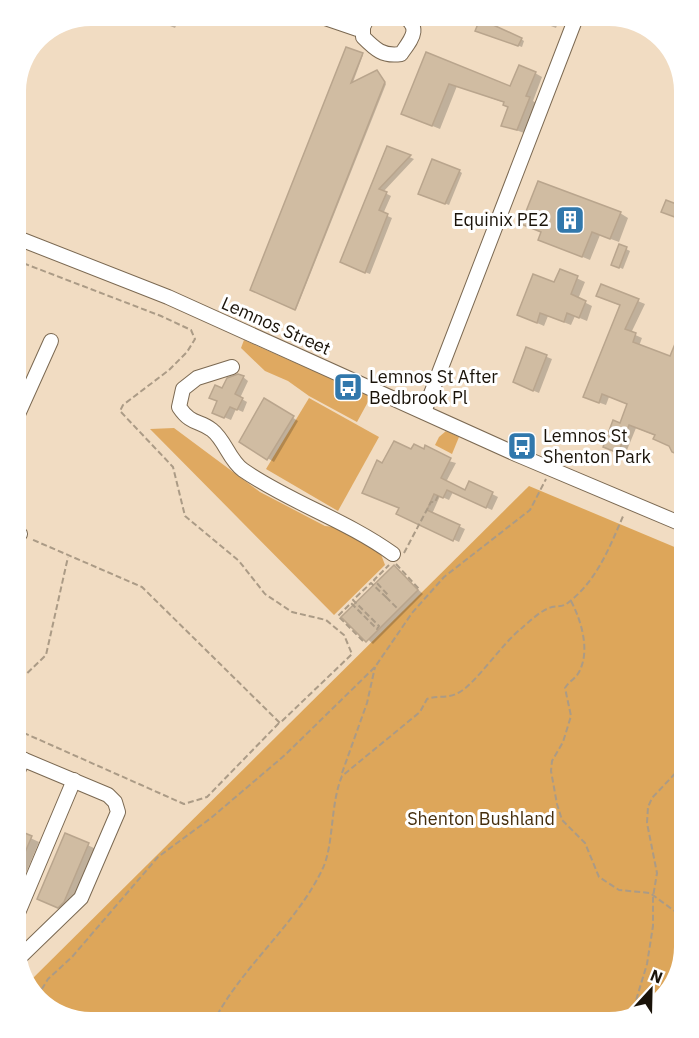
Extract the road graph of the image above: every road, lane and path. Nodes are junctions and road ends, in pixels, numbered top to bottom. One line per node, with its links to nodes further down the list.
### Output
1 (365, 26): 2 (street)
2 (413, 26)
3 (573, 26): 9 (street)
4 (26, 241): 9 (street, Lemnos Street)
5 (26, 264): 24 (path)
6 (51, 341): 8 (street)
7 (232, 367): 16 (street)
8 (26, 397)
9 (424, 412): 10 (street, Lemnos Street)
10 (550, 468): 12 (street, Lemnos Street); 22 (path)
11 (438, 496): 16 (path)
12 (629, 502): 13 (street, Lemnos Street); 19 (path)
13 (674, 521)
14 (26, 537): 15 (path)
15 (69, 556): 23 (path); 24 (path)
16 (394, 559): 17 (path); 18 (path)
17 (419, 589)
18 (386, 597): 20 (path); 21 (path)
19 (571, 601): 28 (path); 31 (path)
20 (398, 609)
21 (363, 641)
22 (375, 667): 28 (path); 34 (path)
23 (26, 674)
24 (280, 723): 25 (path)
25 (26, 734)
26 (26, 761): 29 (street)
27 (674, 775): 31 (path)
28 (342, 776): 36 (path)
29 (74, 780): 30 (street); 33 (street)
30 (26, 894)
31 (653, 897): 32 (path); 35 (path)
32 (674, 909)
33 (26, 951)
34 (41, 990)
35 (634, 1008)
36 (219, 1012)

